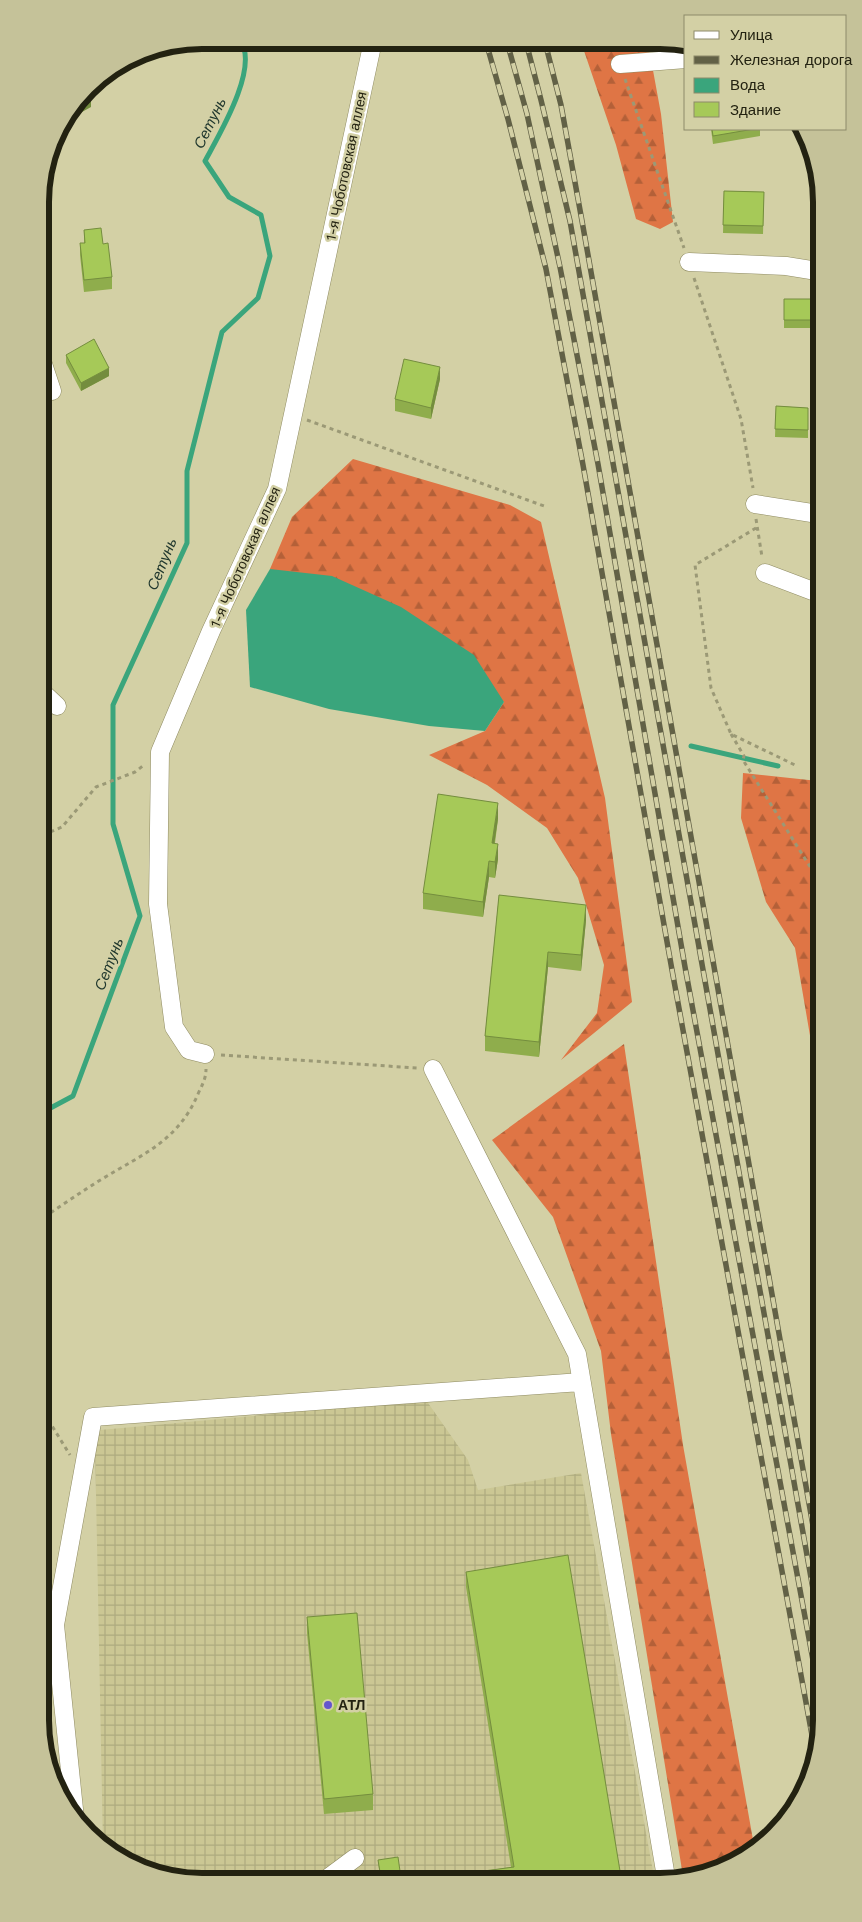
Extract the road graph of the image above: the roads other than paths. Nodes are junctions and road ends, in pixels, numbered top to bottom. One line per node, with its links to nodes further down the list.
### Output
1 (371, 49): 14 (street, 1-я Чоботовская аллея)
2 (684, 59): 3 (street)
3 (620, 64)
4 (689, 262): 5 (street)
5 (813, 269)
6 (49, 382): 7 (street)
7 (52, 391)
8 (755, 504): 9 (street)
9 (813, 513)
10 (765, 572): 11 (street)
11 (813, 591)
12 (49, 699): 13 (street)
13 (57, 706)
14 (205, 1054)
15 (432, 1069): 16 (street)
16 (581, 1382): 17 (street); 20 (street)
17 (73, 1803)
18 (356, 1858): 19 (street)
19 (335, 1873)
20 (665, 1873)

